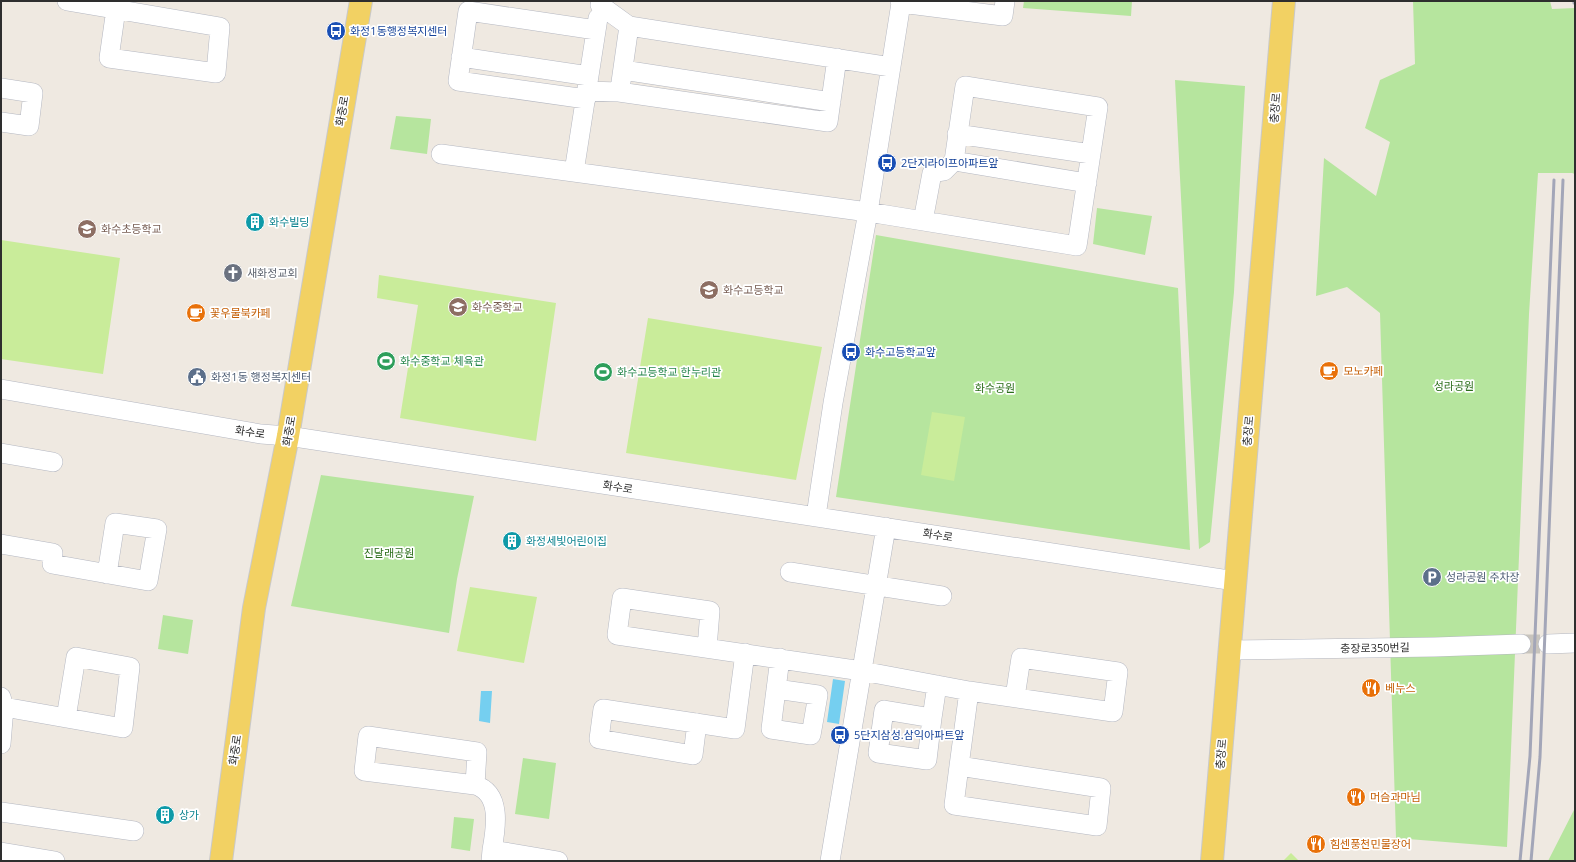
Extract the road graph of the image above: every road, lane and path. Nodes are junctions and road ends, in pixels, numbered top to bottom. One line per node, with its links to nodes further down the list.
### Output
1 (67, 1): 6 (street)
2 (361, 1): 28 (main road, 화중로)
3 (1005, 1): 5 (street)
4 (1284, 1): 36 (main road, 충장로)
5 (901, 2): 12 (street)
6 (90, 3): 8 (street)
7 (601, 3): 9 (street); 10 (street)
8 (116, 9): 8 (street)
9 (629, 26): 11 (street); 13 (street)
10 (596, 30): 15 (street); 15 (street)
11 (837, 58): 12 (street); 17 (street)
12 (891, 67): 25 (street)
13 (623, 70): 16 (street); 17 (street)
14 (1, 88): 18 (street)
15 (587, 89): 16 (street); 23 (street)
16 (619, 92): 17 (street)
17 (831, 102)
18 (1, 122)
19 (957, 134): 21 (street); 21 (street); 22 (street)
20 (441, 154): 23 (street)
21 (1092, 154): 24 (street)
22 (954, 161): 24 (street); 26 (street)
23 (574, 172): 25 (street)
24 (1087, 183): 26 (street)
25 (867, 219): 26 (street); 31 (street)
26 (923, 221)
27 (1, 389): 28 (street, 화수로)
28 (288, 436): 31 (street, 화수로); 63 (main road, 화중로)
29 (1, 453): 30 (street)
30 (53, 462)
31 (816, 516): 32 (street, 화수로)
32 (886, 527): 36 (street, 화수로); 37 (street)
33 (1, 544): 35 (street)
34 (790, 572): 37 (street)
35 (107, 574)
36 (1235, 581): 43 (main road, 충장로)
37 (876, 585): 38 (street); 46 (street)
38 (942, 596)
39 (1575, 643): 41 (street)
40 (1521, 644): 43 (street, 충장로350번길)
41 (1548, 644)
42 (707, 648): 42 (street); 44 (street)
43 (1230, 650): 66 (main road, 충장로)
44 (744, 653): 45 (street); 54 (street)
45 (780, 658): 46 (street); 48 (street)
46 (862, 671): 47 (street); 65 (street)
47 (937, 685): 49 (street); 53 (street)
48 (776, 688)
49 (969, 691): 50 (street); 56 (street)
50 (1015, 697): 50 (street)
51 (3, 702): 52 (street); 55 (street)
52 (66, 718)
53 (932, 718)
54 (697, 723): 54 (street)
55 (1, 744)
56 (959, 766): 56 (street)
57 (475, 785): 57 (street); 61 (street)
58 (1, 812): 59 (street)
59 (134, 831)
60 (2, 851): 62 (street)
61 (492, 856): 64 (street)
62 (55, 861)
63 (221, 861)
64 (558, 861)
65 (830, 861)
66 (1212, 861)

